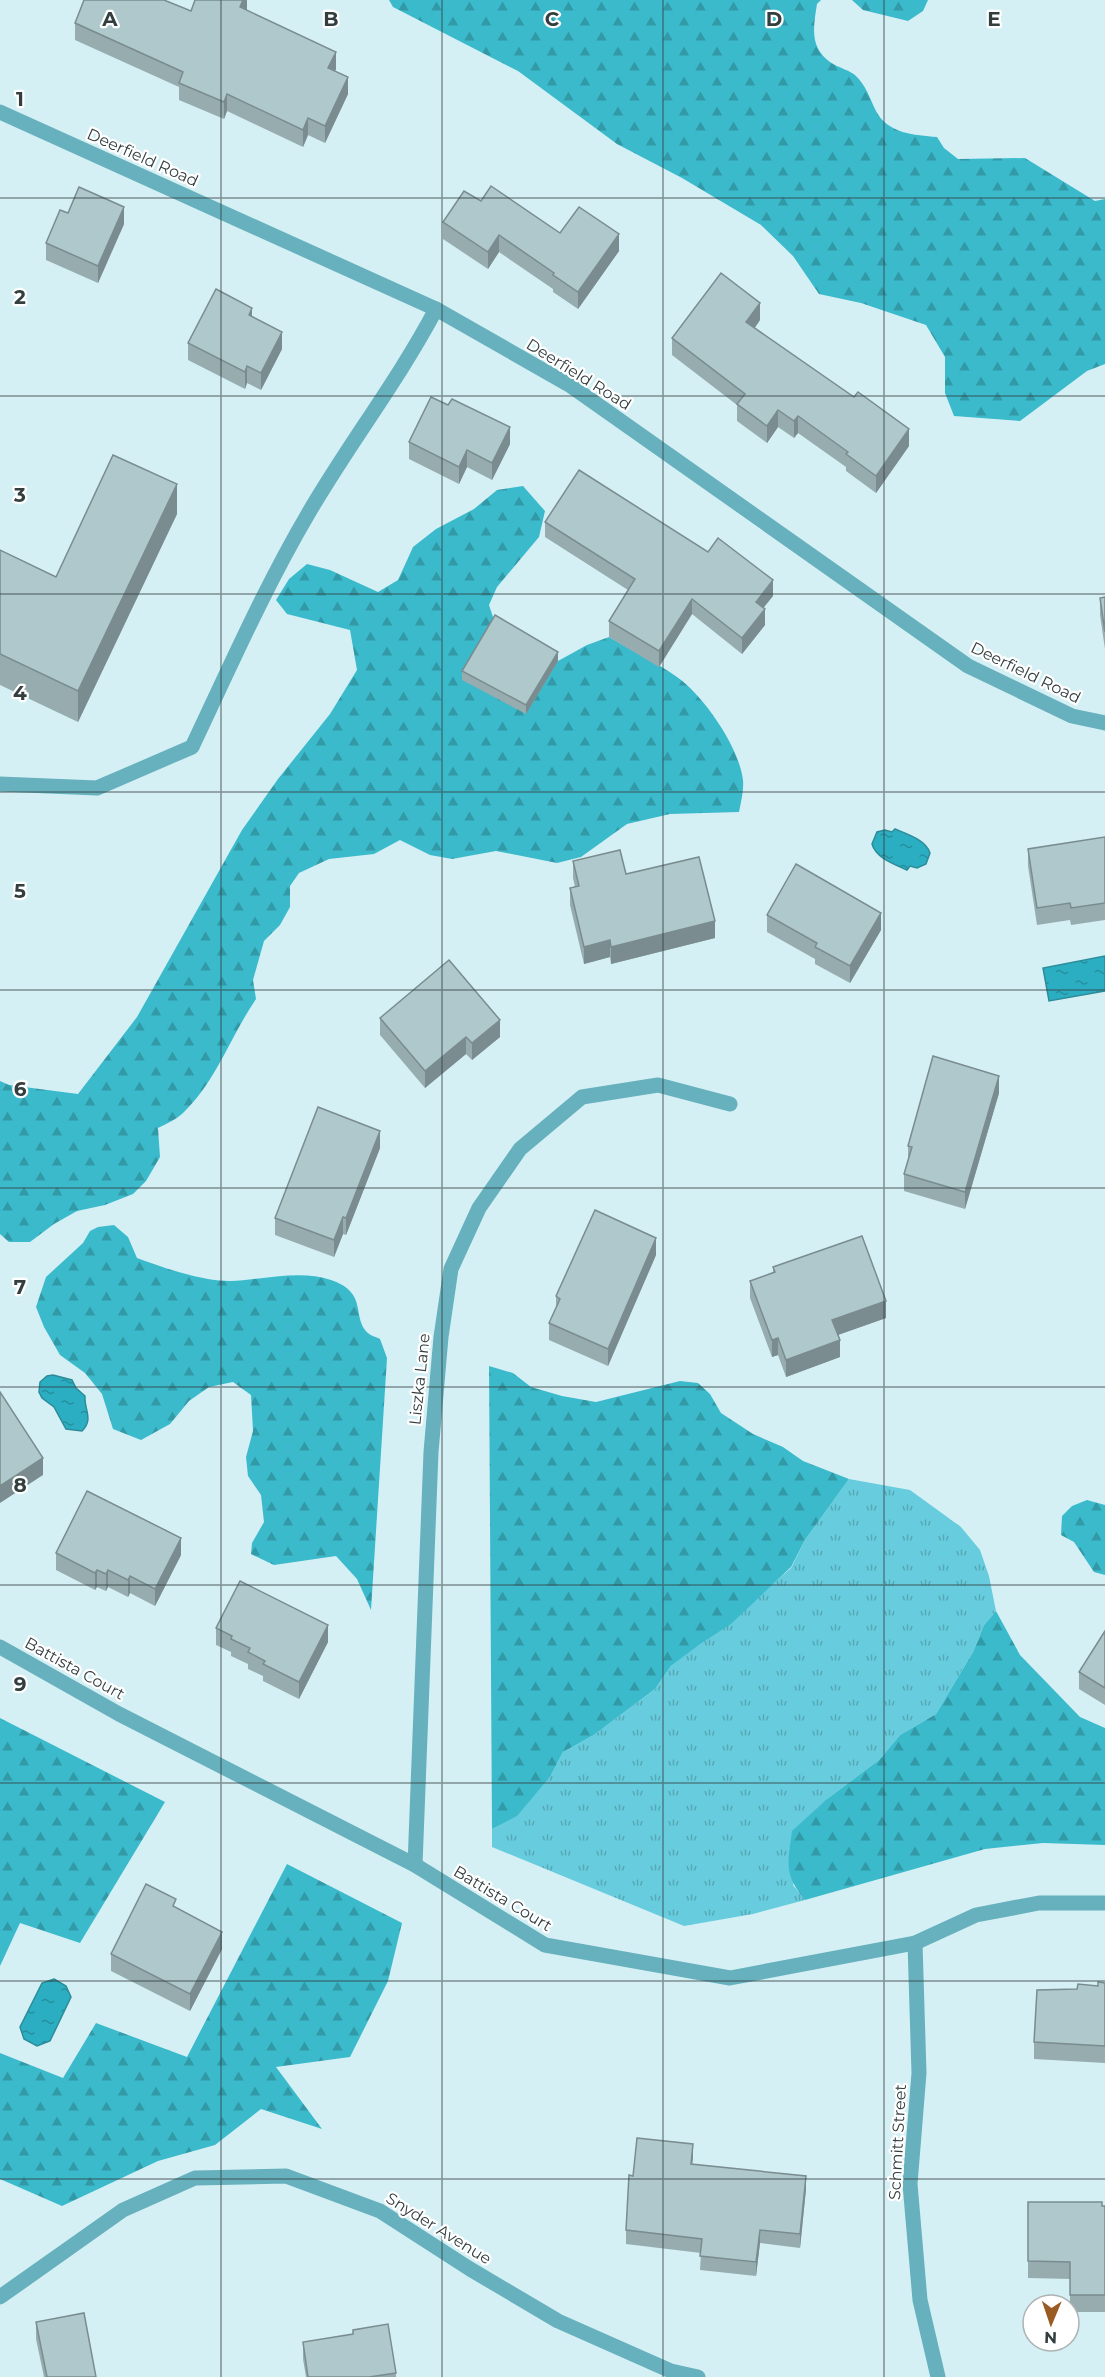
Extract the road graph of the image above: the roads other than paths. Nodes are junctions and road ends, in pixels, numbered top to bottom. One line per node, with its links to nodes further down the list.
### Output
1 (0, 112): 2 (street, Deerfield Road)
2 (436, 309): 3 (street, Deerfield Road); 4 (street)
3 (1105, 723)
4 (0, 784)
5 (730, 1104): 7 (street, Liszka Lane)
6 (0, 1647): 7 (street, Battista Court)
7 (415, 1865): 9 (street, Battista Court)
8 (1105, 1903): 9 (street, Battista Court)
9 (915, 1943): 12 (street, Schmitt Street)
10 (2, 2291): 11 (street, Snyder Avenue)
11 (698, 2377)
12 (938, 2377)

